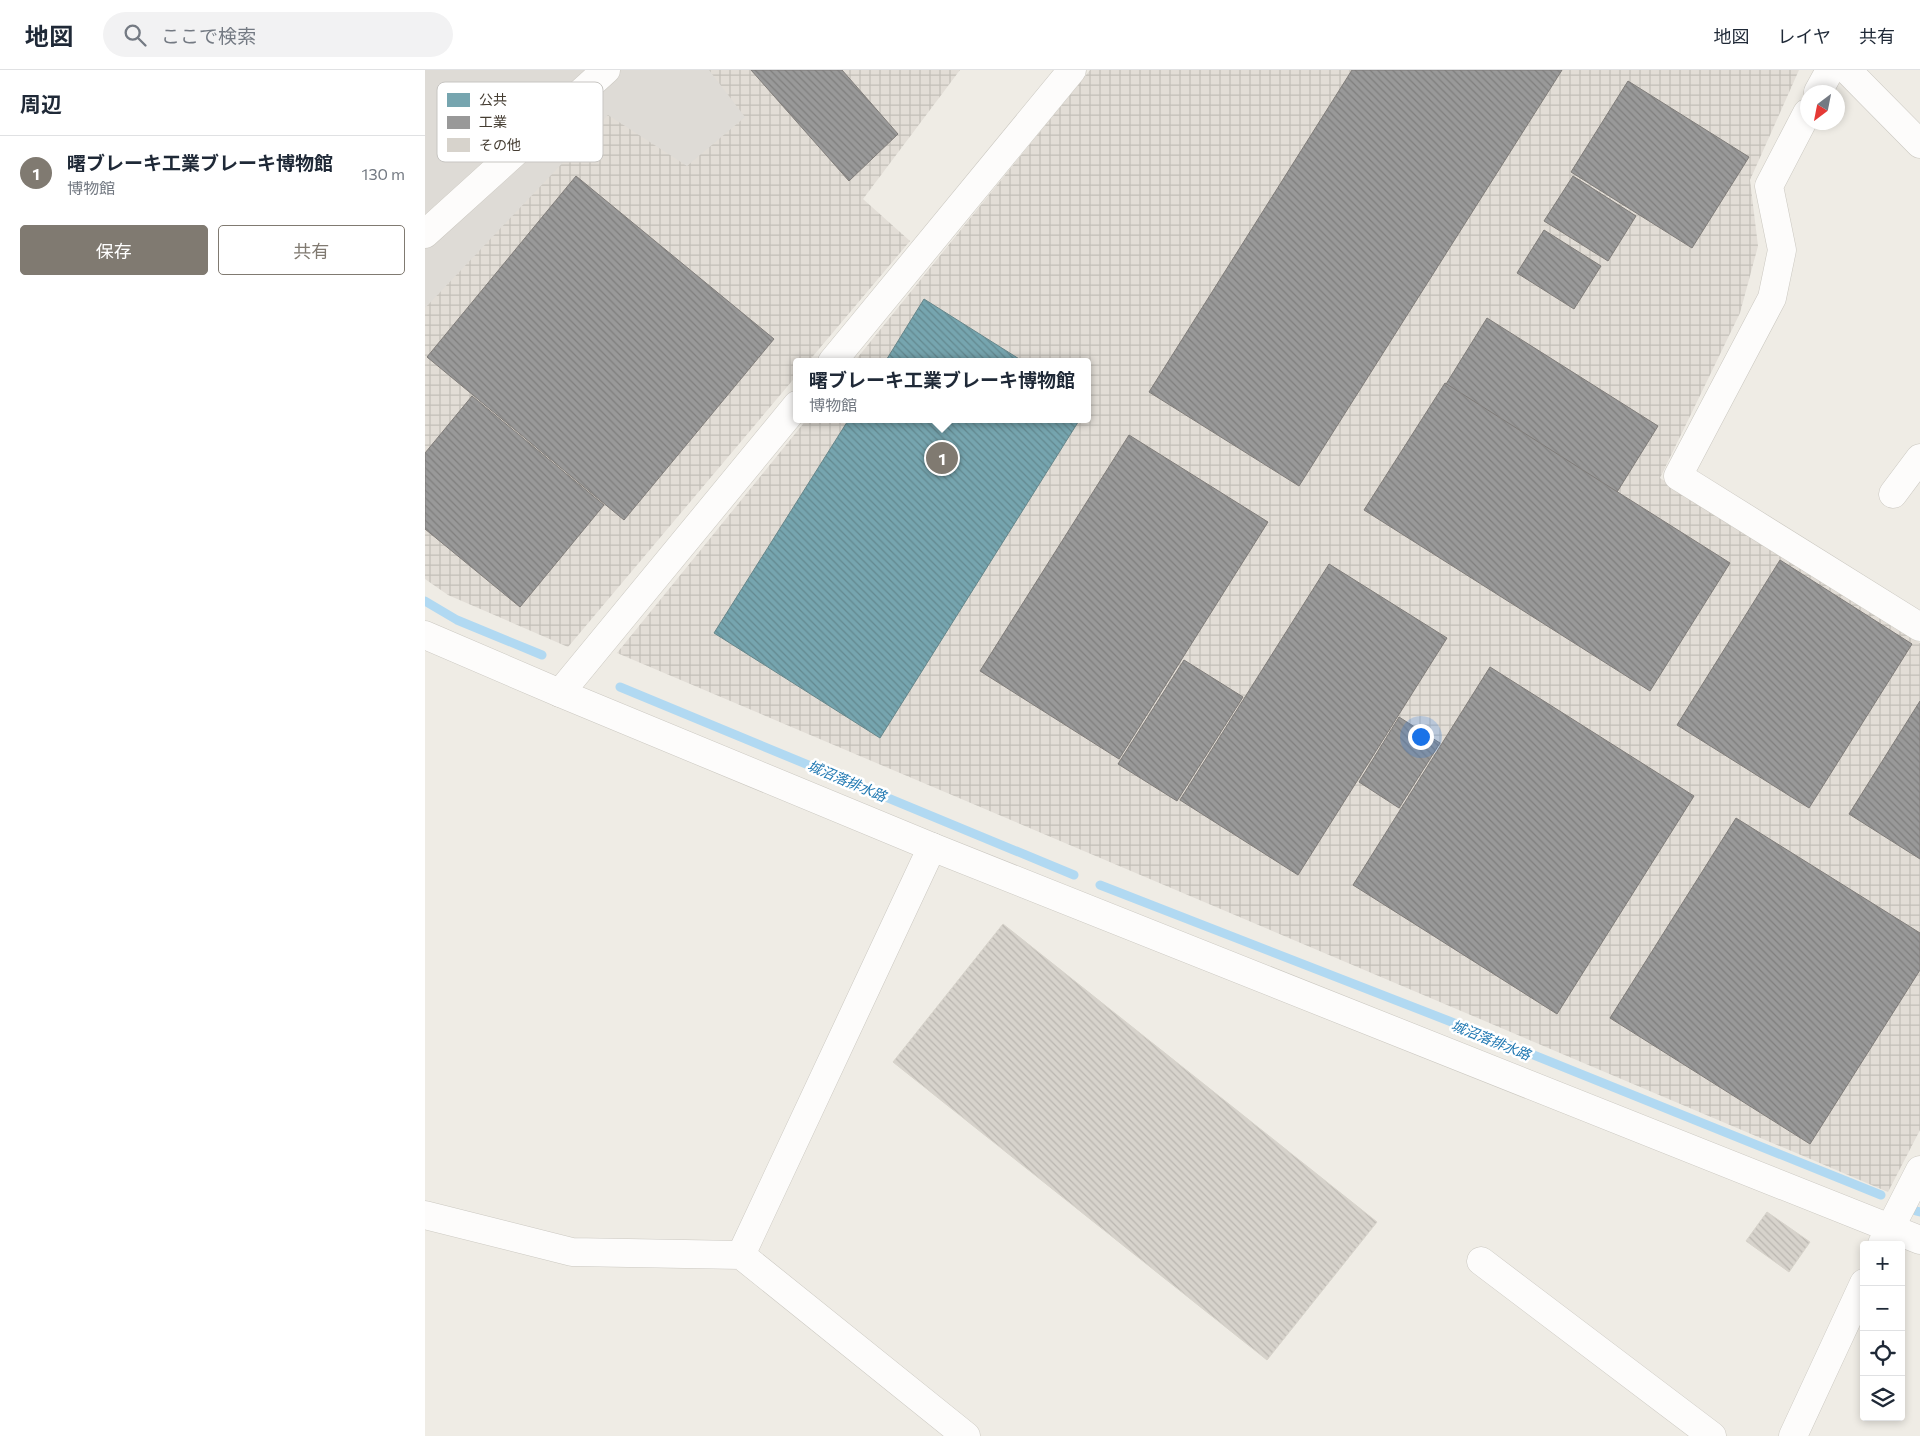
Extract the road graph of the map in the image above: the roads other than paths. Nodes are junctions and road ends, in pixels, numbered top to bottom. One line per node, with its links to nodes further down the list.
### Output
1 (606, 70): 5 (street)
2 (1072, 70): 11 (street)
3 (1830, 70): 6 (street)
4 (1847, 70): 8 (street)
5 (593, 82)
6 (1822, 85)
7 (1800, 126): 15 (street)
8 (1920, 144)
9 (504, 162): 10 (street)
10 (425, 234)
11 (835, 358)
12 (793, 410): 17 (street)
13 (1920, 458): 14 (street)
14 (1893, 494)
15 (1920, 627)
16 (425, 635): 17 (street)
17 (560, 693): 18 (street)
18 (933, 847): 21 (street); 23 (street)
19 (1917, 1184): 21 (street)
20 (425, 1216): 23 (street)
21 (1885, 1237): 22 (street)
22 (1920, 1240)
23 (741, 1255): 26 (street)
24 (1481, 1261): 27 (street)
25 (1863, 1286): 28 (street)
26 (967, 1436)
27 (1712, 1436)
28 (1793, 1436)

